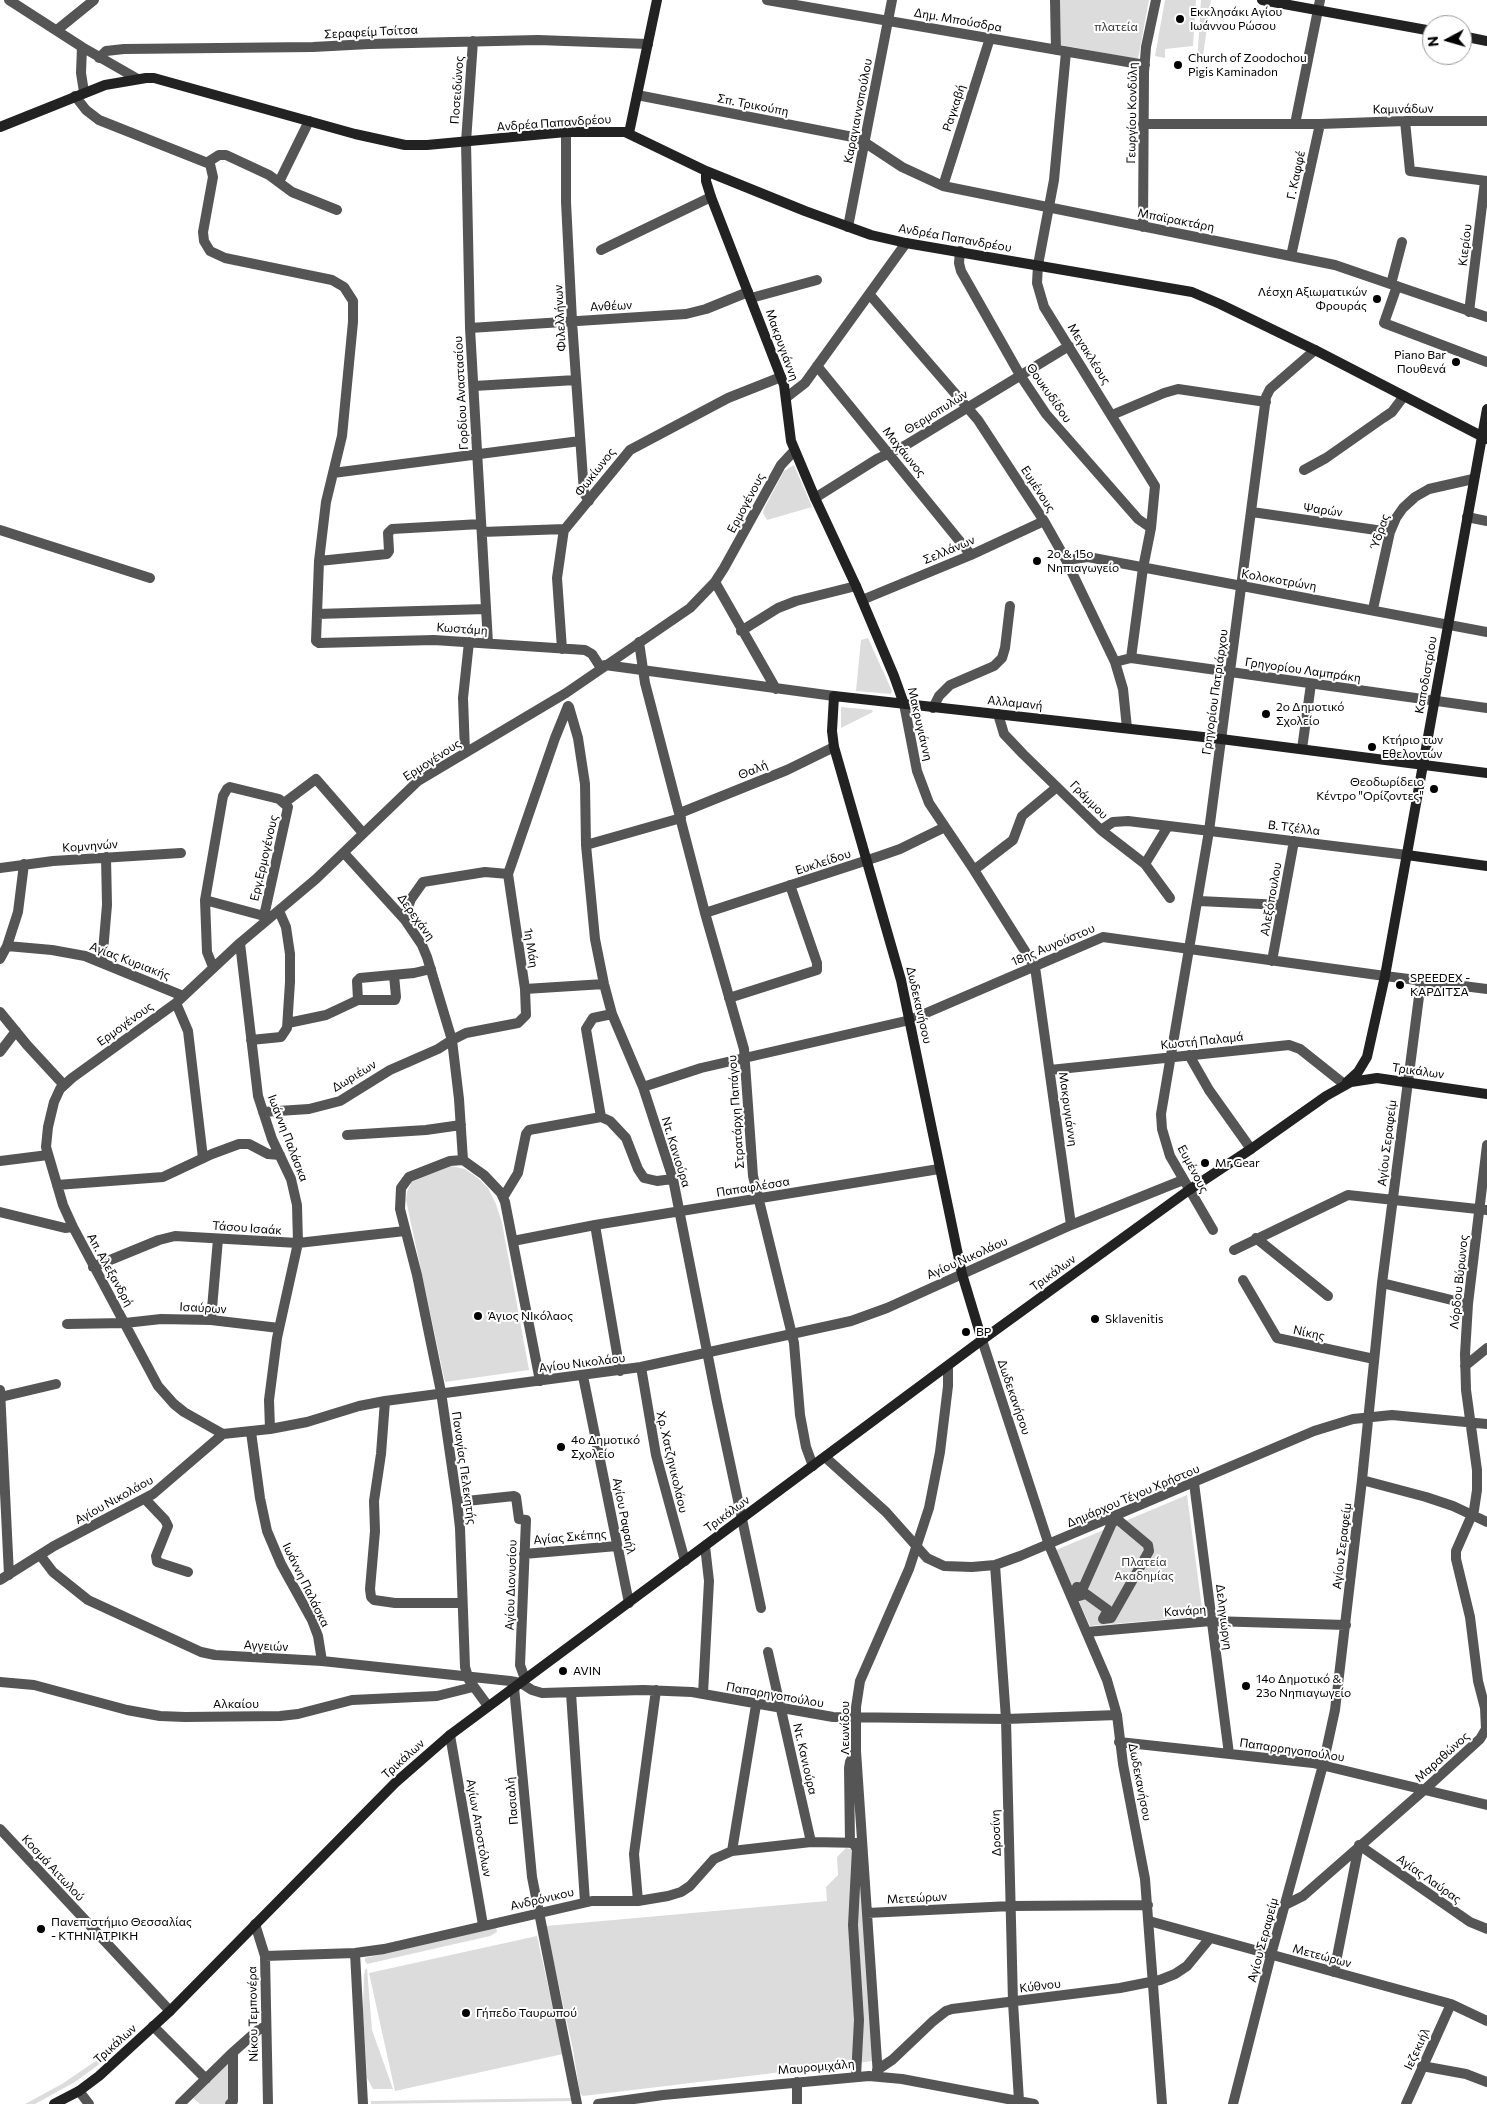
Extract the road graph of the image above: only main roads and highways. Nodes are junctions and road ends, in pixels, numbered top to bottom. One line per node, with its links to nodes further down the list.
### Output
1 (657, 0): 8 (main road)
2 (1262, 0): 3 (main road)
3 (1319, 5): 4 (main road)
4 (1422, 29)
5 (1472, 38): 6 (main road)
6 (1487, 41)
7 (0, 127): 8 (main road, Ανδρέα Παπανδρέου)
8 (629, 133): 9 (main road, Ανδρέα Παπανδρέου)
9 (706, 170): 11 (main road, Ανδρέα Παπανδρέου); 13 (main road, Μακρυγιάννη)
10 (1487, 409): 11 (main road, Καποδιστρίου)
11 (1484, 438): 14 (main road, Καποδιστρίου)
12 (834, 696): 13 (main road, Αλλαμανή); 22 (main road, Δωδεκανήσου)
13 (904, 704): 14 (main road, Αλλαμανή)
14 (1423, 764): 15 (main road, Αλλαμανή); 16 (main road, Καποδιστρίου)
15 (1487, 773)
16 (1407, 855): 17 (main road, Β. Τζέλλα); 18 (main road, Καποδιστρίου)
17 (1487, 866)
18 (1367, 1057): 19 (main road); 20 (main road, Καποδιστρίου)
19 (1377, 1078): 20 (main road, Τρικάλων); 21 (main road, Τρικάλων)
20 (1344, 1084): 22 (main road, Τρικάλων)
21 (1487, 1094)
22 (982, 1340): 23 (main road, Τρικάλων)
23 (54, 2104)

